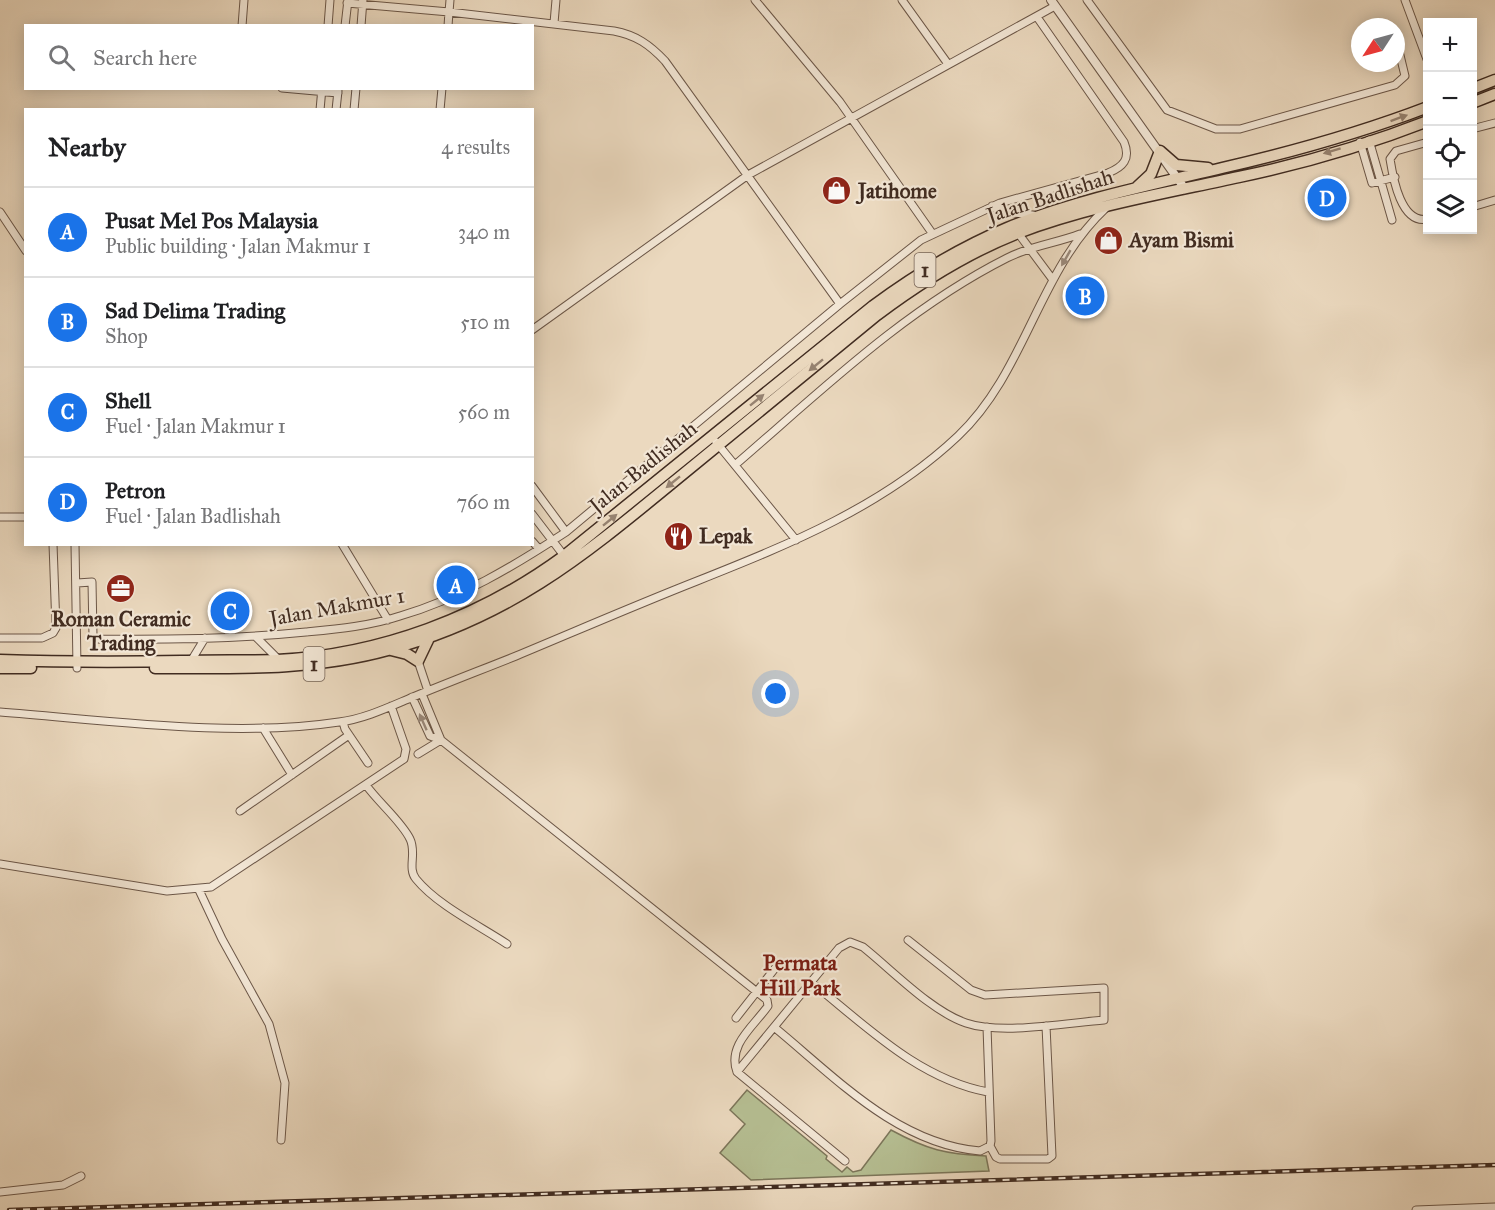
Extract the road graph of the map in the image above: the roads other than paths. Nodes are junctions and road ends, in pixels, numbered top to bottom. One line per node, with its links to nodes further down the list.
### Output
1 (244, 0): 15 (street)
2 (330, 0): 16 (street)
3 (450, 0): 12 (street)
4 (556, 0): 14 (street)
5 (755, 0): 36 (street)
6 (902, 0): 21 (street)
7 (1087, 0): 22 (street)
8 (1405, 0): 20 (street)
9 (348, 1): 10 (street); 17 (street)
10 (363, 2): 12 (street); 18 (street)
11 (1053, 3): 13 (street); 42 (street)
12 (449, 12): 14 (street); 19 (street)
13 (1037, 17): 21 (street); 51 (street, Jalan Makmur 1)
14 (554, 23): 44 (street)
15 (242, 24)
16 (328, 24)
17 (345, 24)
18 (361, 24)
19 (448, 24)
20 (1423, 49)
21 (948, 64): 36 (street)
22 (1404, 72)
23 (1495, 80): 24 (main road)
24 (1477, 87)
25 (322, 90): 28 (street); 31 (street)
26 (356, 90): 33 (street)
27 (442, 90): 34 (street)
28 (338, 91): 32 (street)
29 (1495, 94): 30 (main road)
30 (1477, 102)
31 (320, 108)
32 (336, 108)
33 (354, 108)
34 (440, 108)
35 (1423, 109): 43 (main road, Jalan Badlishah / 1, one-way to 35)
36 (850, 118): 44 (street); 58 (street)
37 (1423, 123): 40 (main road, Jalan Badlishah / 1)
38 (1495, 123): 39 (street)
39 (1477, 128)
40 (1364, 141): 47 (street); 47 (street); 48 (main road, Jalan Badlishah / 1, one-way to 48)
41 (1423, 144): 45 (street)
42 (1160, 151): 43 (main road); 46 (street); 49 (main road)
43 (1222, 168): 46 (main road, Jalan Badlishah / 1)
44 (748, 176): 64 (street); 65 (street)
45 (1395, 177): 47 (street); 56 (street)
46 (1179, 178): 48 (street); 49 (main road, Jalan Badlishah / 1)
47 (1380, 181): 57 (street)
48 (1185, 189): 52 (main road, Jalan Badlishah / 1)
49 (1133, 190): 55 (main road, Jalan Badlishah / 1)
50 (1495, 200): 53 (street)
51 (992, 206): 55 (street); 58 (street, Jalan Makmur 1)
52 (1108, 206): 59 (main road, Jalan Badlishah / 1); 60 (street)
53 (1477, 206)
54 (0, 212): 61 (street)
55 (1042, 215): 66 (main road, Jalan Badlishah / 1, one-way to 55)
56 (1423, 219)
57 (1392, 220)
58 (932, 233): 64 (street, Jalan Makmur 1)
59 (1018, 234): 62 (street); 66 (main road, Jalan Badlishah / 1, one-way to 66)
60 (1080, 234): 62 (street); 63 (street, one-way to 63)
61 (24, 248)
62 (1032, 249): 63 (street); 67 (street)
63 (1053, 280): 73 (street)
64 (840, 304): 72 (street, Jalan Makmur 1)
65 (534, 329)
66 (715, 441): 67 (street); 80 (main road, Jalan Badlishah / 1)
67 (735, 465): 73 (street)
68 (534, 489): 72 (street)
69 (24, 517): 71 (street)
70 (534, 517): 74 (street)
71 (0, 518)
72 (566, 532): 74 (street, Jalan Makmur 1)
73 (796, 540): 96 (street)
74 (553, 541): 79 (street, Jalan Makmur 1); 80 (street)
75 (534, 543): 79 (street)
76 (53, 546): 87 (street)
77 (75, 546): 81 (street)
78 (343, 546): 82 (street)
79 (539, 549): 82 (street, Jalan Makmur 1)
80 (567, 561): 86 (main road, 1); 91 (main road, 1)
81 (76, 583): 83 (street); 84 (street)
82 (388, 620): 85 (street, Jalan Makmur 1)
83 (93, 631): 84 (street); 88 (street, Jalan Makmur 1)
84 (78, 632): 94 (street)
85 (256, 637): 88 (street, Jalan Makmur 1); 91 (street)
86 (430, 637): 89 (main road, 1); 93 (main road)
87 (0, 638)
88 (204, 638): 92 (street)
89 (391, 650): 93 (main road); 94 (main road, 1)
90 (0, 660): 94 (main road, 1)
91 (279, 660): 92 (main road, 1)
92 (191, 661): 94 (main road, 1)
93 (418, 661): 96 (street)
94 (77, 665): 95 (main road, 1)
95 (0, 668)
96 (425, 692): 97 (street); 103 (street)
97 (412, 697): 98 (street); 103 (street, one-way to 97)
98 (391, 706): 100 (street); 107 (street)
99 (0, 712): 101 (street)
100 (343, 722): 101 (street); 102 (street)
101 (263, 728): 106 (street)
102 (349, 735): 105 (street); 106 (street)
103 (441, 740): 104 (street); 115 (street)
104 (418, 754)
105 (369, 763)
106 (292, 775): 108 (street)
107 (366, 785): 110 (street); 112 (street)
108 (240, 811)
109 (0, 864): 110 (street)
110 (199, 890): 122 (street)
111 (908, 940): 117 (street)
112 (507, 944)
113 (777, 967): 115 (street)
114 (811, 982): 118 (street); 119 (street); 121 (street)
115 (757, 991): 116 (street); 120 (street)
116 (736, 1018)
117 (1046, 1026): 119 (street); 123 (street)
118 (774, 1027): 120 (street); 123 (street)
119 (987, 1027): 121 (street)
120 (737, 1072): 124 (street)
121 (988, 1092): 123 (street)
122 (281, 1140)
123 (990, 1146)
124 (845, 1161)
125 (81, 1176): 126 (street)
126 (0, 1192)
127 (1495, 1207): 128 (street)
128 (1469, 1209): 129 (street)
129 (1416, 1210)

